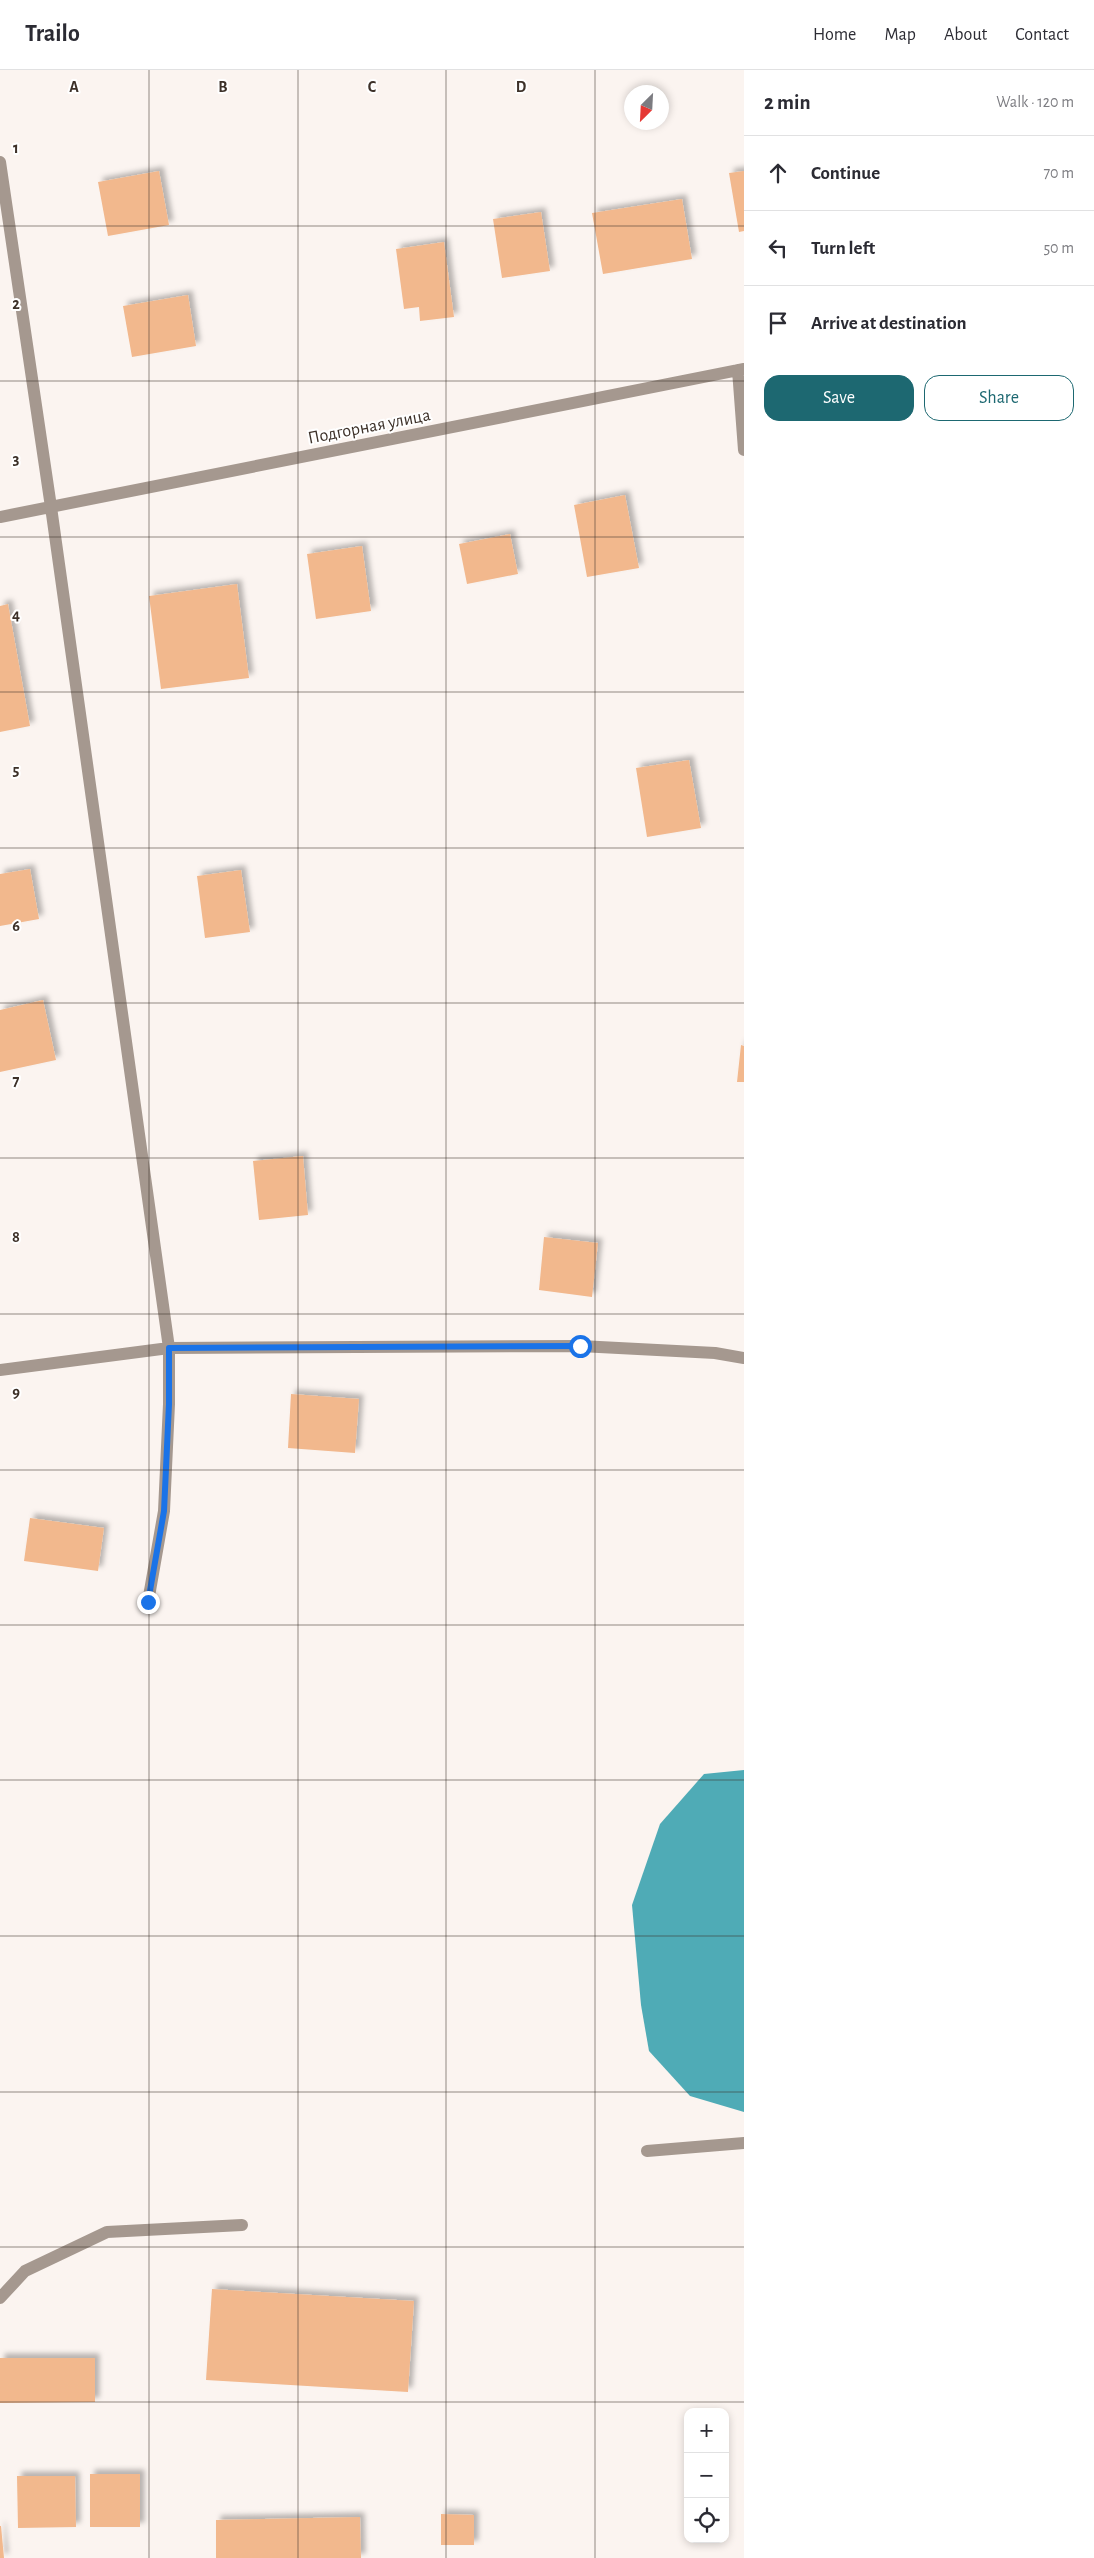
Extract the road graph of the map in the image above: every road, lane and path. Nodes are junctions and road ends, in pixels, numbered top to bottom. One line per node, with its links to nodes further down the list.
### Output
1 (0, 162): 4 (street)
2 (741, 370): 3 (street); 4 (street, Подгорная улица)
3 (744, 450)
4 (51, 507): 5 (street, Подгорная улица); 6 (street)
5 (0, 517)
6 (169, 1348): 7 (street); 8 (street); 9 (street)
7 (744, 1358)
8 (0, 1370)
9 (148, 1602)
10 (744, 2142): 11 (street)
11 (647, 2151)
12 (242, 2226): 13 (street)
13 (0, 2298)

